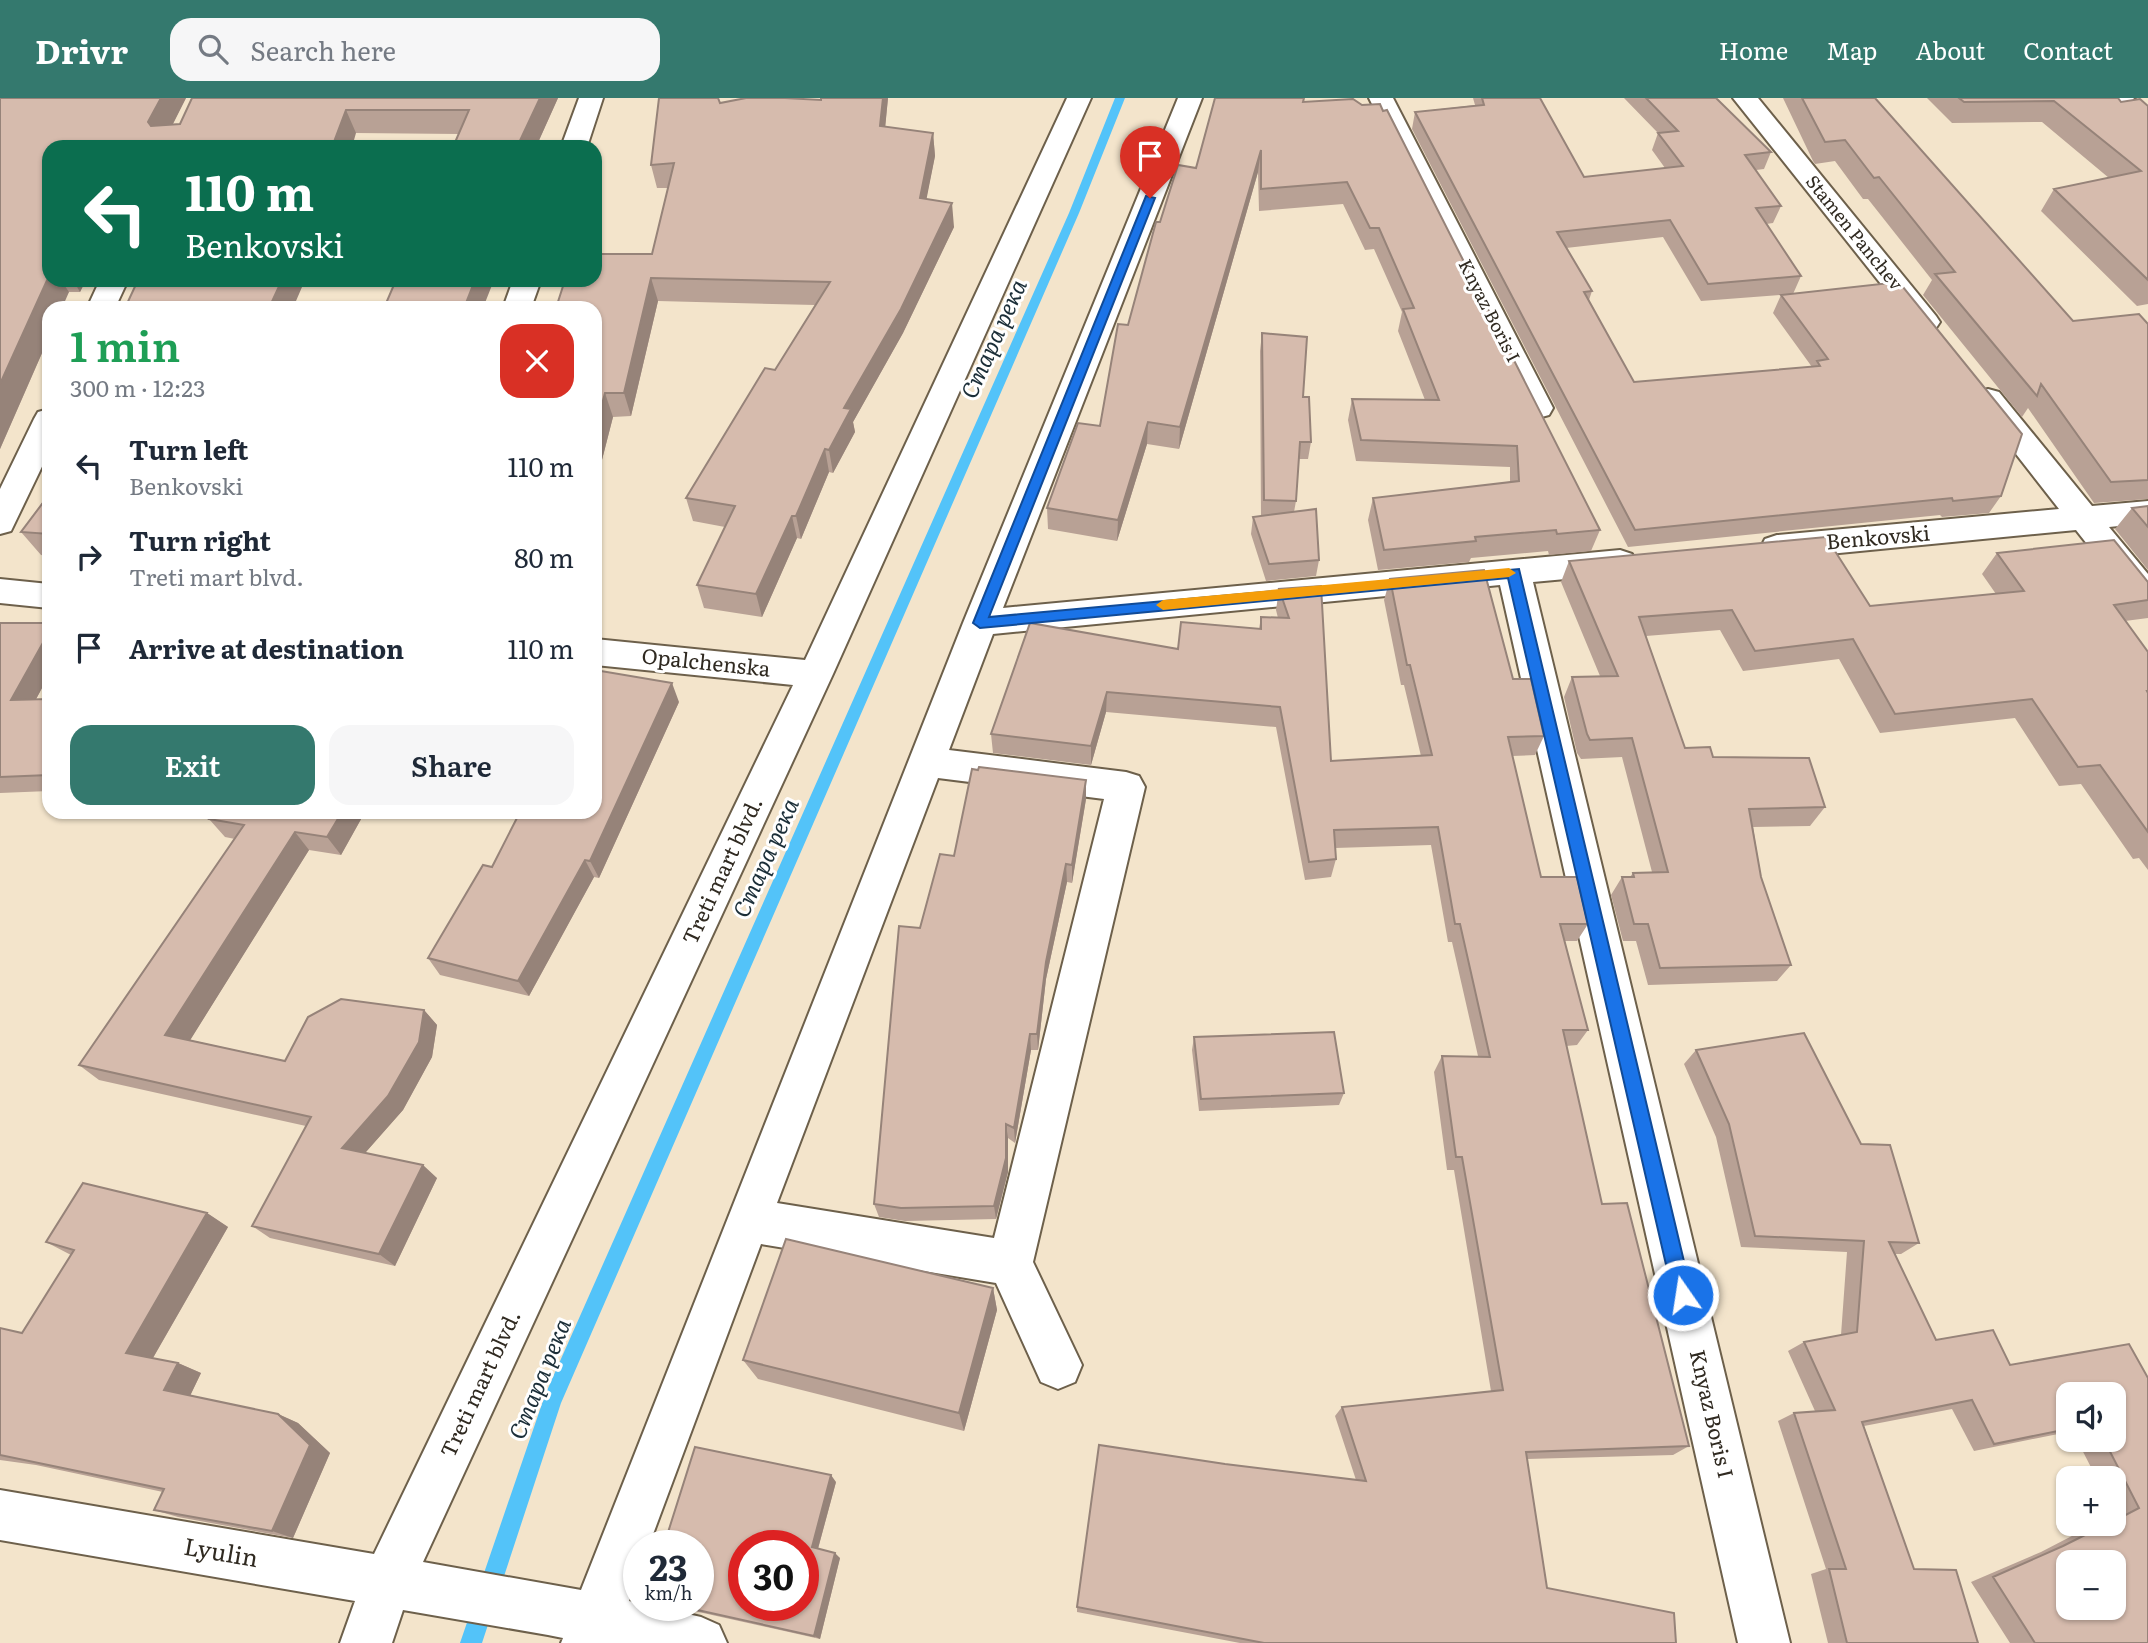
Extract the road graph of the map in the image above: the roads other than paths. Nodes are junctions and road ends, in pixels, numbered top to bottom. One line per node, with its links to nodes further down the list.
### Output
1 (591, 98): 8 (street)
2 (1079, 98): 24 (street, Treti mart blvd.)
3 (1190, 98): 22 (street)
4 (1381, 98): 11 (street, Knyaz Boris I)
5 (1745, 98): 9 (street, Stamen Panchev)
6 (2118, 98): 7 (street)
7 (2148, 122)
8 (576, 140)
9 (1945, 346)
10 (1971, 378): 14 (street)
11 (1548, 428)
12 (42, 434): 15 (street)
13 (2148, 512): 14 (street, Benkovski)
14 (2085, 519): 16 (street, Benkovski); 21 (street)
15 (0, 523)
16 (1740, 551)
17 (1621, 553): 18 (street)
18 (1514, 572): 22 (street); 34 (street, Knyaz Boris I)
19 (0, 591): 20 (street)
20 (42, 595)
21 (2148, 597)
22 (980, 623): 25 (street)
23 (602, 653): 24 (street, Opalchenska)
24 (816, 674): 30 (street, Treti mart blvd.)
25 (926, 762): 26 (street); 27 (street)
26 (748, 1220): 27 (street); 31 (street)
27 (1010, 1263): 28 (street)
28 (1058, 1365)
29 (0, 1515): 30 (street, Lyulin)
30 (387, 1582): 31 (street, Lyulin); 32 (street, Treti mart blvd.)
31 (577, 1624): 33 (street, Lyulin)
32 (366, 1643)
33 (701, 1643)
34 (1764, 1643)

